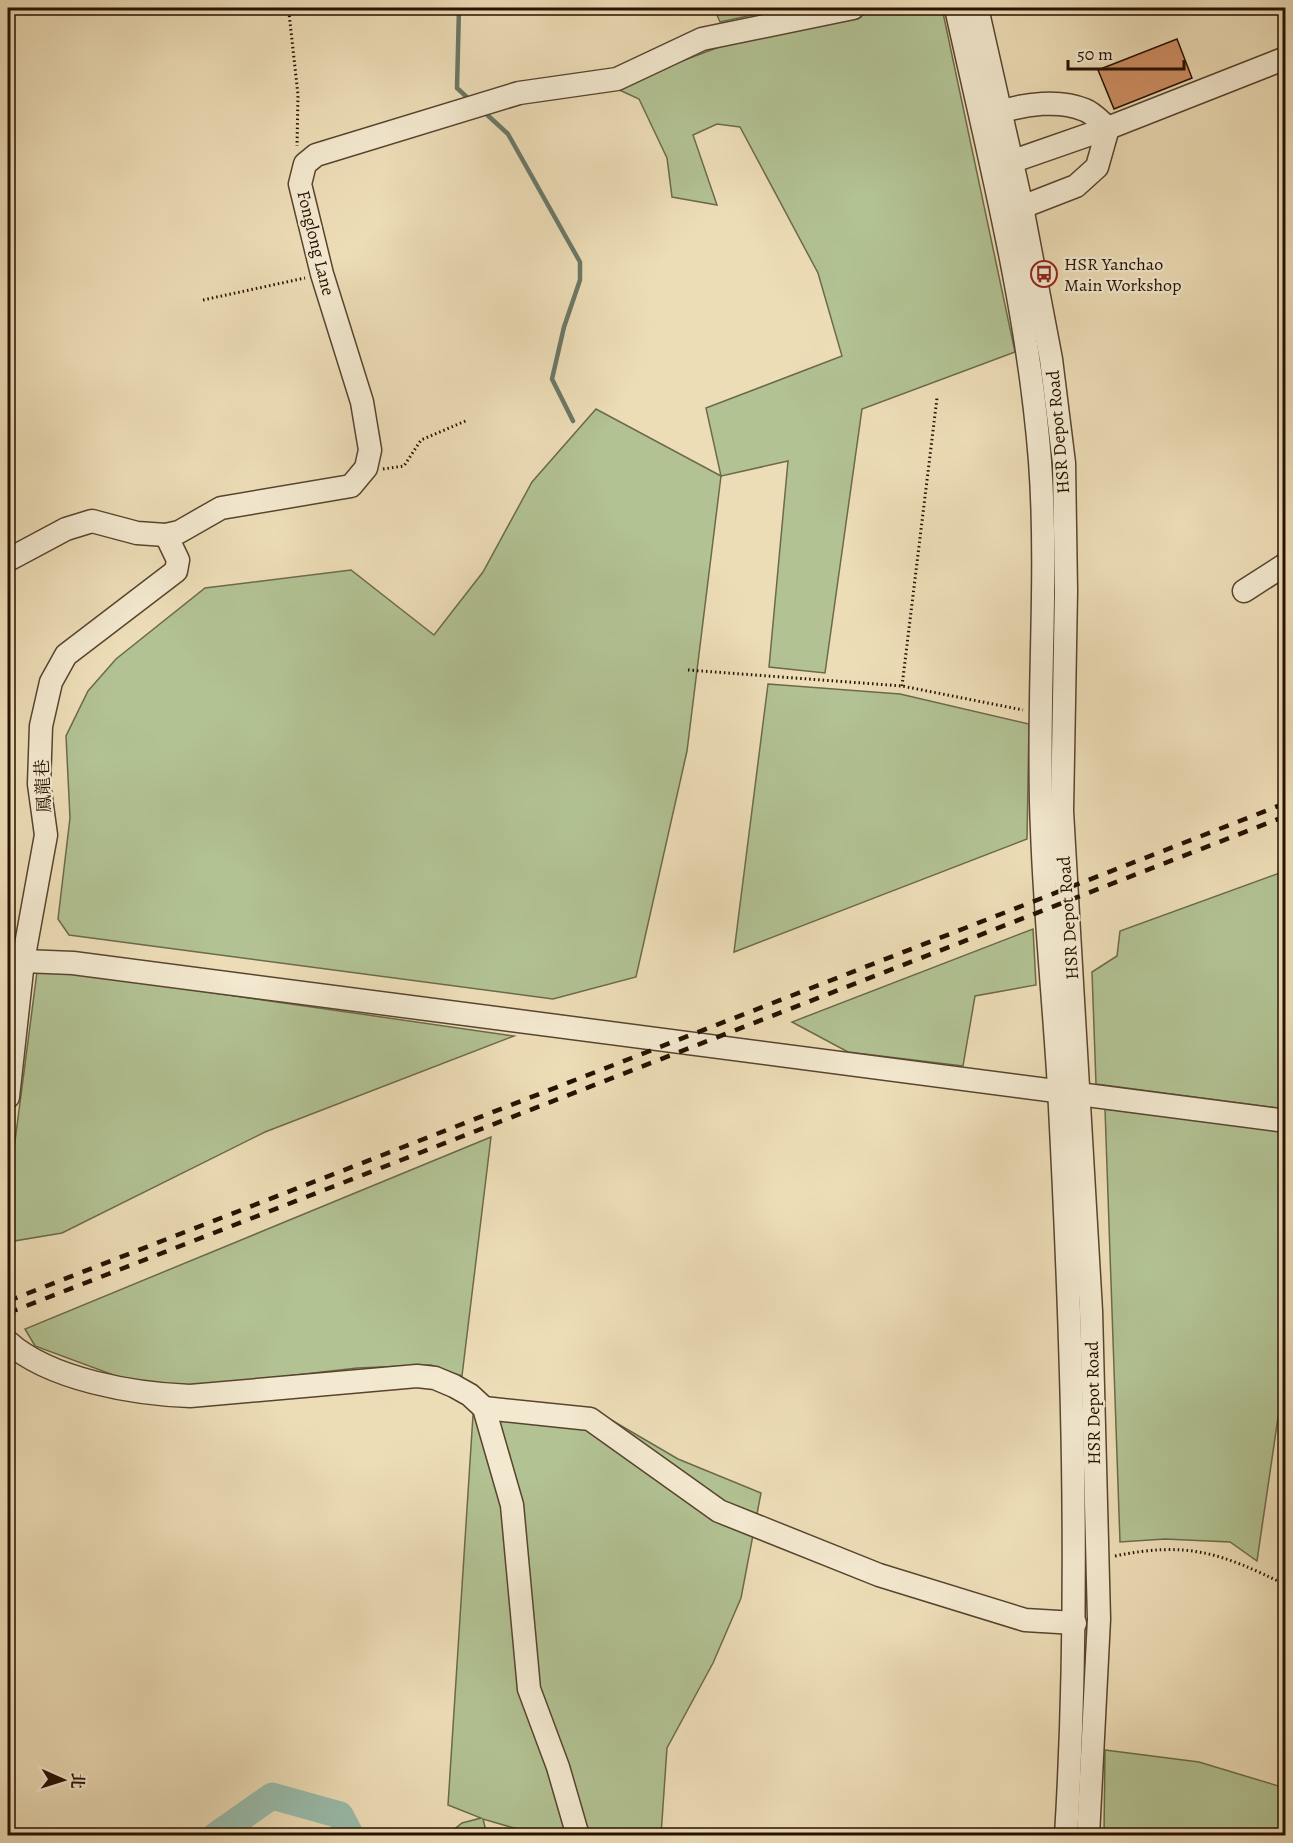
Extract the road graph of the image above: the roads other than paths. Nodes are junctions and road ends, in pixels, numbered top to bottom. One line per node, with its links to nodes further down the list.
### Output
1 (853, 8): 9 (street, Fonglong Lane)
2 (956, 8): 7 (street, HSR Depot Road)
3 (977, 8): 5 (street, HSR Depot Road)
4 (1286, 58): 6 (street)
5 (1000, 112): 6 (street); 7 (street, HSR Depot Road)
6 (1107, 128): 7 (street); 8 (street)
7 (1002, 165): 8 (street, HSR Depot Road); 15 (street, HSR Depot Road)
8 (1022, 207): 15 (street, HSR Depot Road)
9 (166, 536): 10 (street); 13 (street, 鳳龍巷)
10 (8, 560)
11 (1286, 564): 12 (street)
12 (1244, 591)
13 (23, 961): 14 (street, 鳳龍巷); 15 (street)
14 (12, 1033): 16 (street, 鳳龍巷)
15 (1069, 1092): 17 (street); 20 (street, HSR Depot Road); 23 (street, HSR Depot Road)
16 (8, 1097)
17 (1286, 1120)
18 (8, 1342): 19 (street)
19 (483, 1408): 20 (street); 21 (street)
20 (1075, 1623): 22 (street, HSR Depot Road)
21 (578, 1836)
22 (1066, 1836)
23 (1088, 1836)

